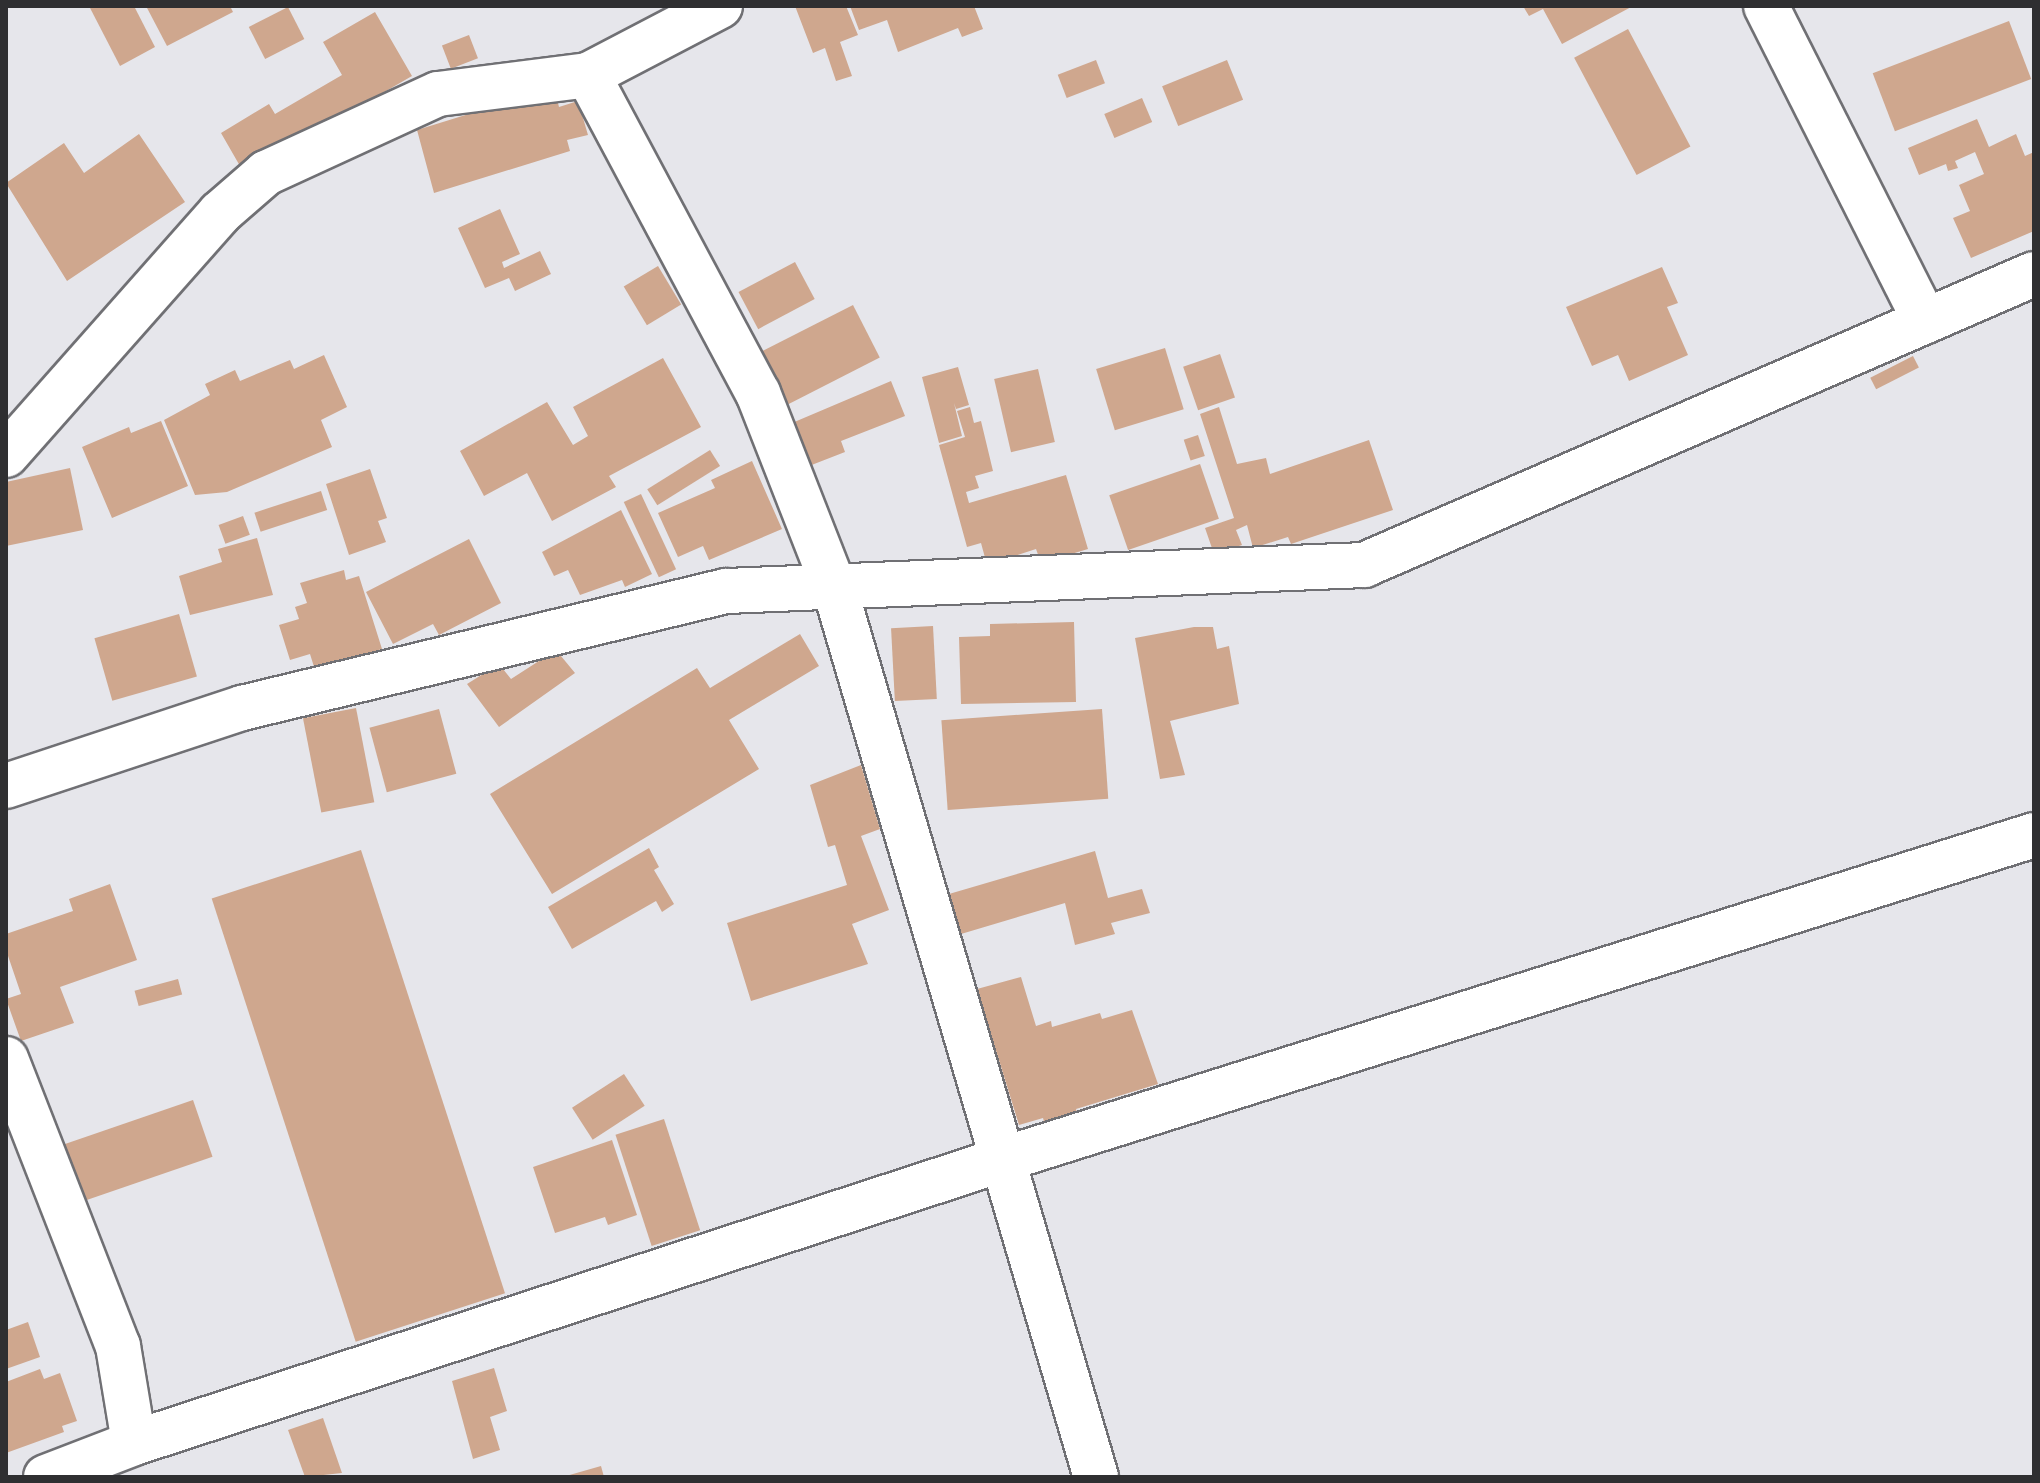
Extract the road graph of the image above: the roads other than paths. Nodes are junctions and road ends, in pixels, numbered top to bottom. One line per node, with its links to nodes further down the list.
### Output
1 (720, 6): 3 (street)
2 (1766, 6): 5 (street)
3 (588, 75): 6 (street); 7 (street)
4 (2034, 274): 5 (street)
5 (1925, 321): 7 (street)
6 (6, 455)
7 (835, 589): 8 (street); 11 (street)
8 (6, 786)
9 (2034, 835): 11 (street)
10 (6, 1059): 12 (street)
11 (1001, 1160): 12 (street); 14 (street)
12 (134, 1443): 13 (street)
13 (46, 1477)
14 (1096, 1477)

